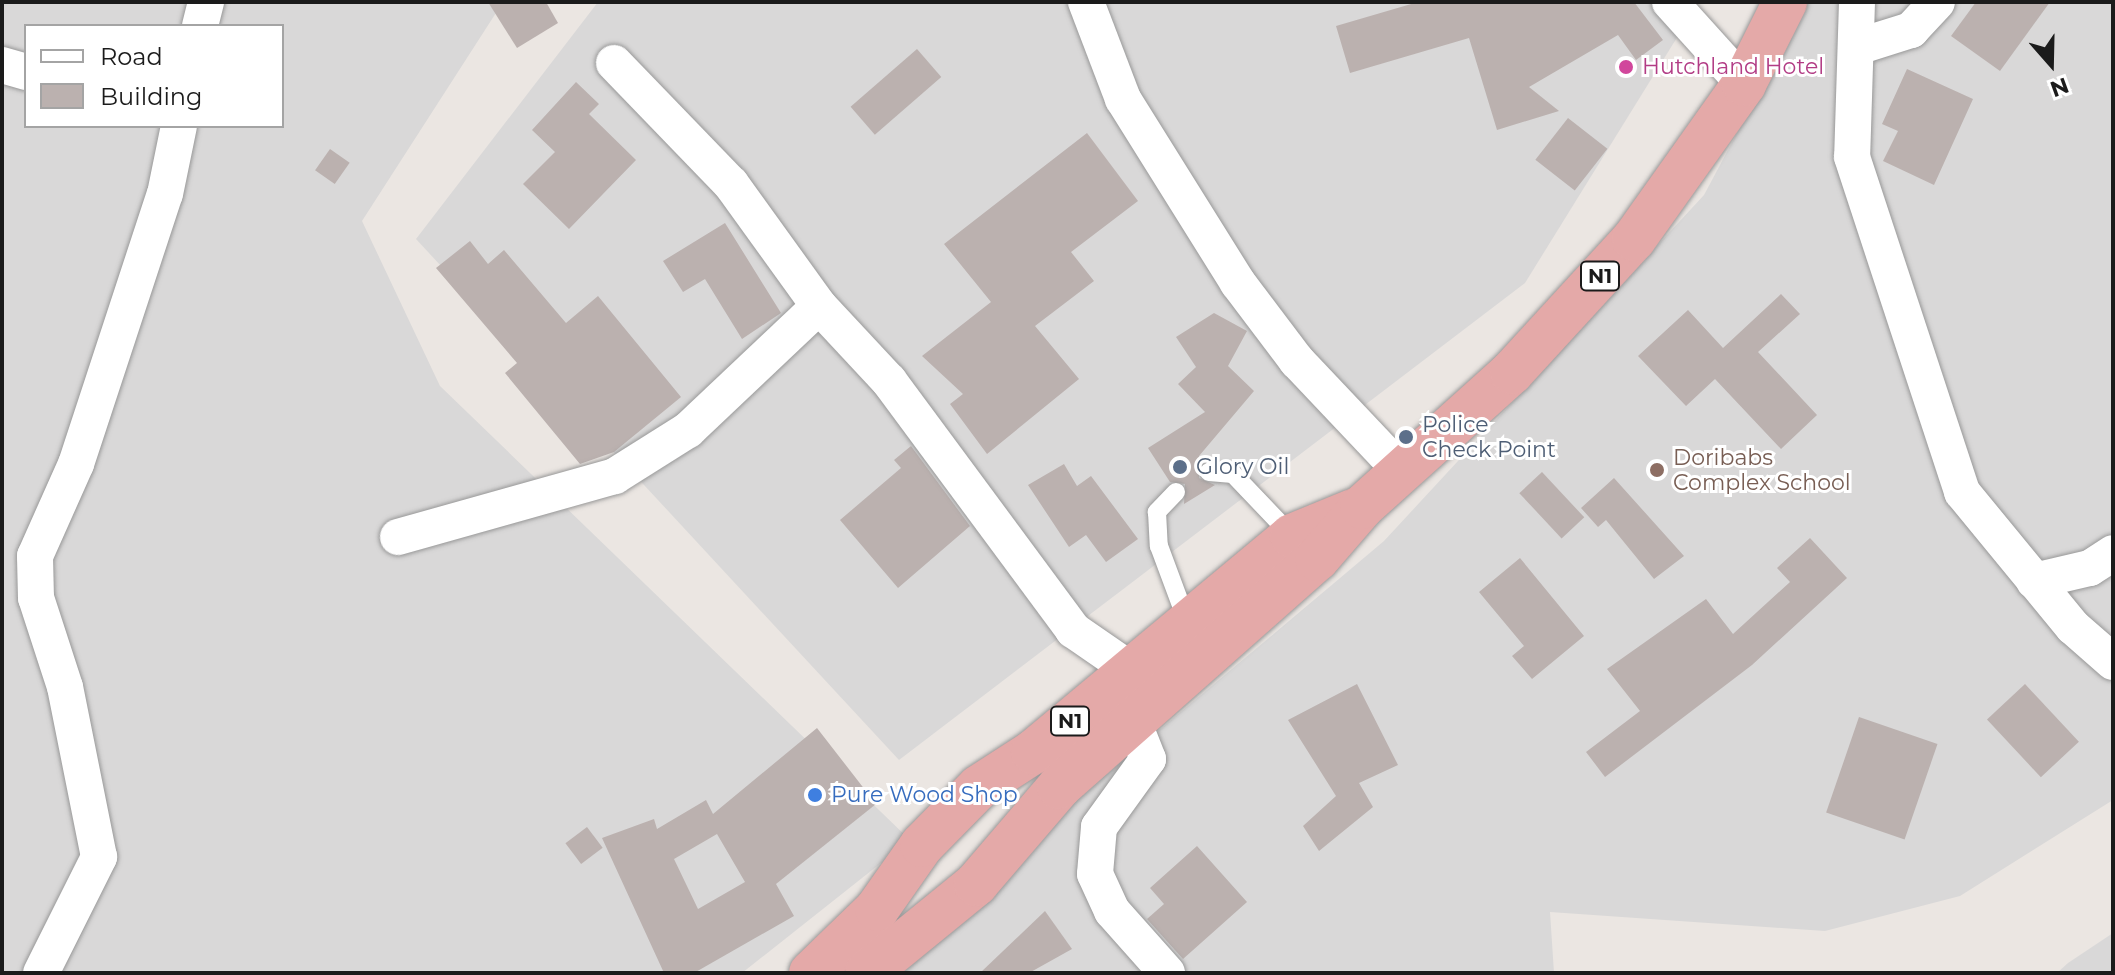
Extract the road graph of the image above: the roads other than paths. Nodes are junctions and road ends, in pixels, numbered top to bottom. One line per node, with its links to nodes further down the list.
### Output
1 (206, 2): 7 (street)
2 (1086, 2): 16 (street)
3 (1670, 2): 12 (street)
4 (1785, 2): 12 (highway, N1)
5 (1857, 2): 8 (street)
6 (1937, 2): 8 (street)
7 (200, 24)
8 (1857, 47): 22 (street)
9 (614, 63): 14 (street)
10 (2, 65): 11 (street)
11 (24, 71)
12 (1744, 84): 16 (highway, N1)
13 (179, 128): 27 (street)
14 (819, 306): 20 (street); 25 (street)
15 (1209, 472): 19 (lane)
16 (1403, 473): 18 (highway, N1)
17 (1176, 492): 23 (lane)
18 (1362, 507): 19 (highway, N1); 26 (highway, N1)
19 (1292, 536): 23 (highway, N1)
20 (398, 537)
21 (2113, 553): 22 (street)
22 (2034, 581): 24 (street)
23 (1188, 625): 25 (highway, N1)
24 (2113, 662)
25 (1131, 670): 28 (highway, N1)
26 (1133, 721): 29 (highway, N1); 30 (street)
27 (41, 973)
28 (811, 973)
29 (867, 973)
30 (1167, 973)

